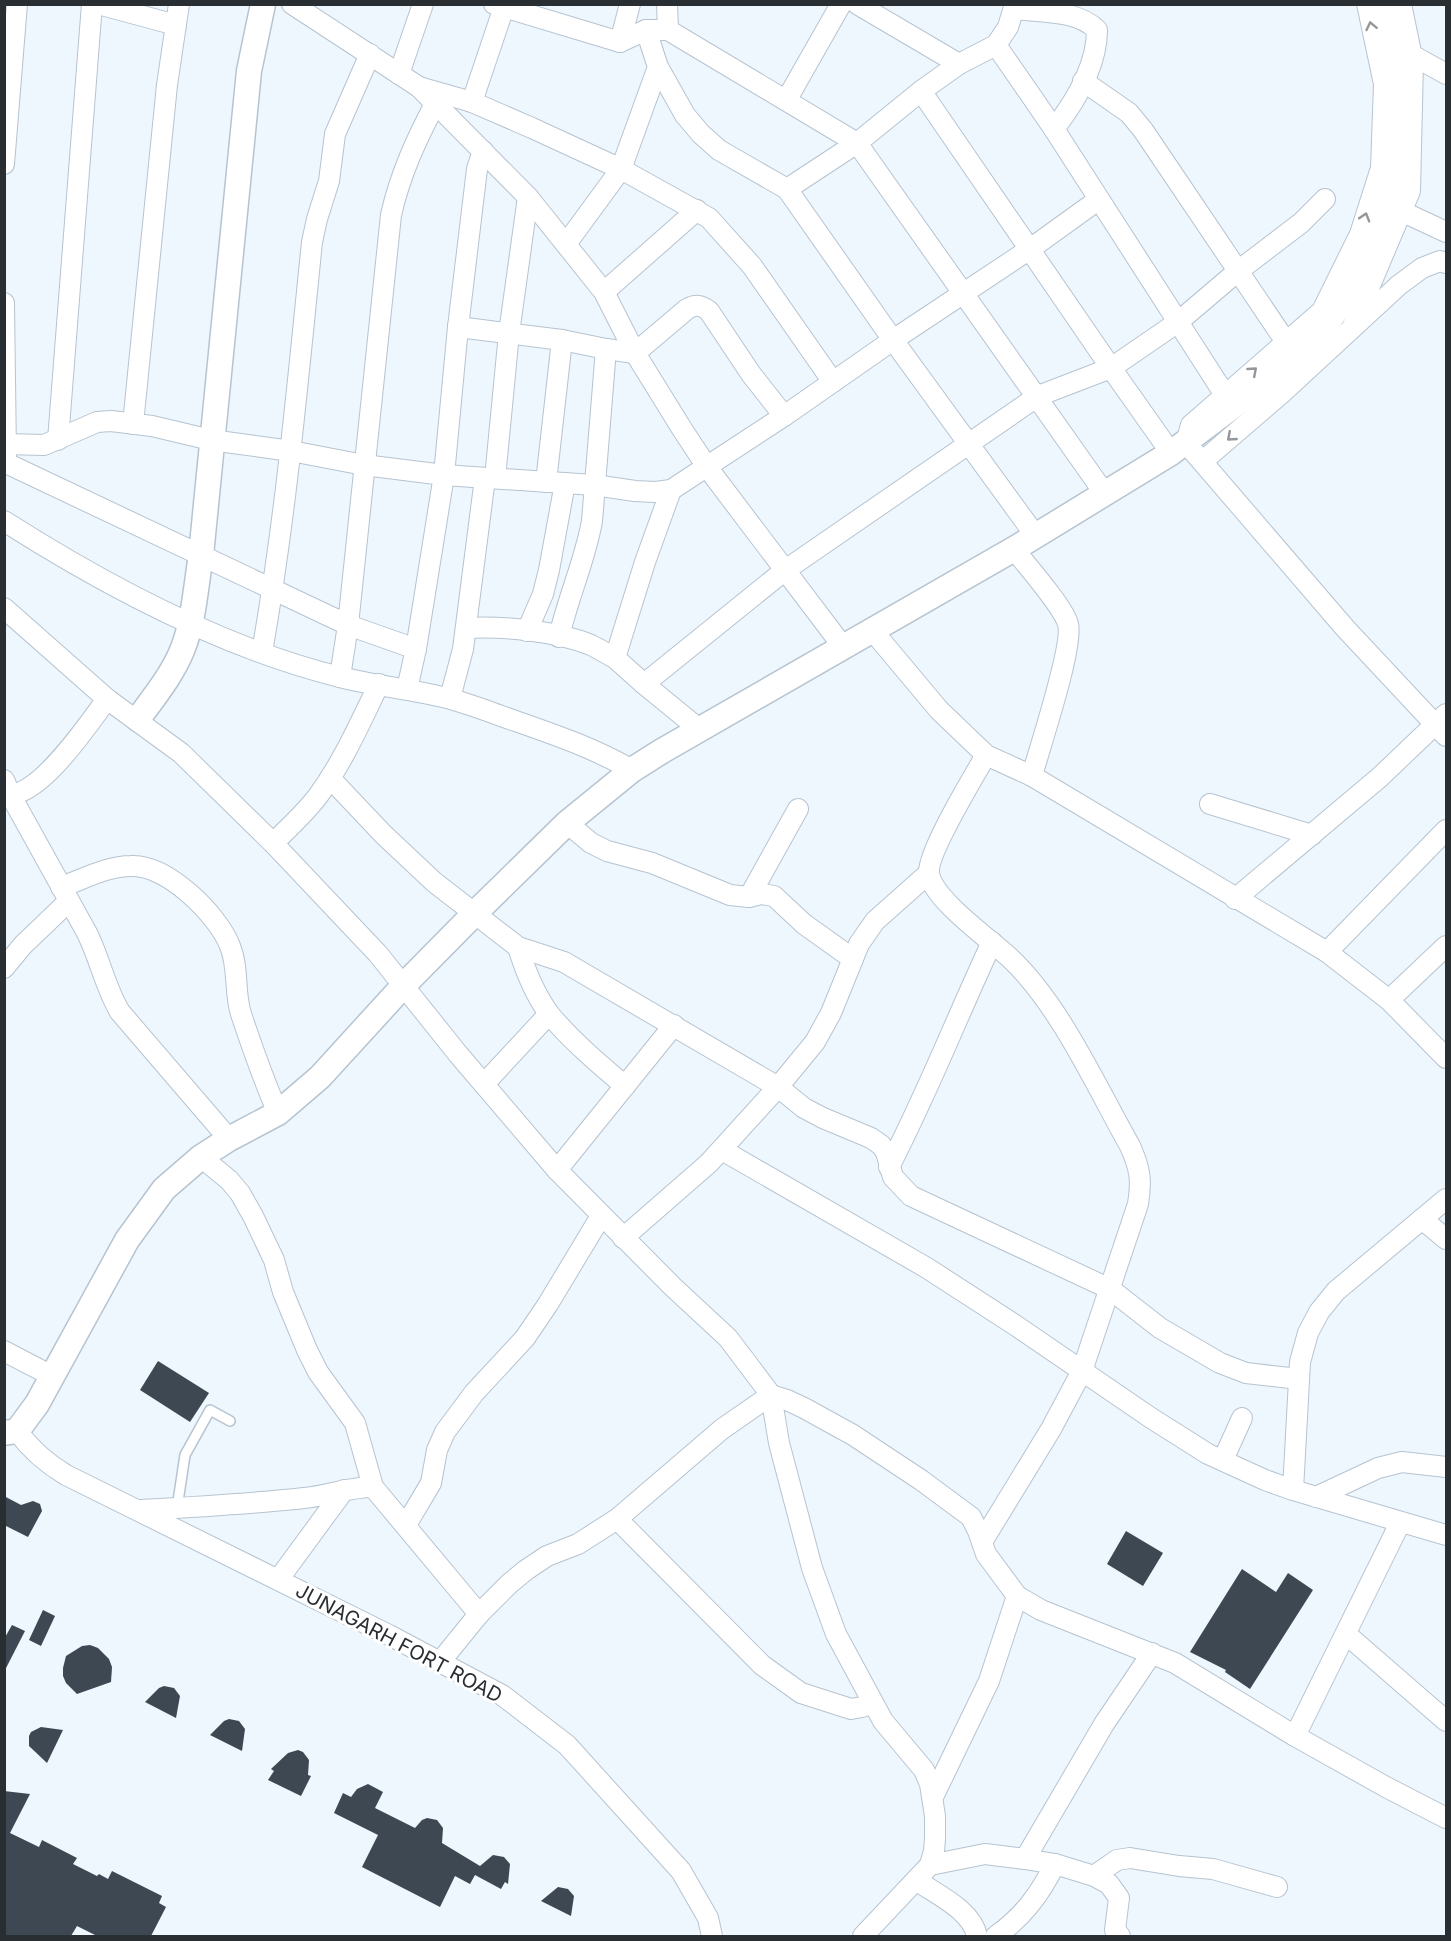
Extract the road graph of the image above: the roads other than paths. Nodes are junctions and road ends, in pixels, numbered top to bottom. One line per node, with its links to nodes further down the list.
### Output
1 (17, 4): 24 (street)
2 (92, 4): 69 (street)
3 (98, 4): 17 (street)
4 (179, 4): 17 (street)
5 (263, 4): 70 (street)
6 (292, 4): 22 (street)
7 (423, 4): 28 (street)
8 (630, 4): 20 (street)
9 (667, 4): 19 (street)
10 (841, 4): 32 (street)
11 (858, 4): 25 (street)
12 (1367, 4): 60 (street, one-way to 12)
13 (1387, 4): 72 (street)
14 (1401, 4): 23 (street)
15 (501, 5): 20 (street); 33 (street)
16 (1015, 7): 21 (street); 29 (street)
17 (176, 24): 68 (street)
18 (646, 30): 19 (street); 20 (street); 26 (street)
19 (668, 30): 32 (street)
20 (620, 42)
21 (996, 45): 25 (street); 35 (street)
22 (370, 54): 28 (street); 73 (street)
23 (1412, 55): 27 (street); 45 (street)
24 (8, 58): 38 (street)
25 (959, 64): 31 (street)
26 (658, 67): 39 (street); 40 (street)
27 (1446, 74)
28 (399, 75): 30 (street)
29 (1083, 81): 35 (street); 50 (street)
30 (419, 87): 33 (street); 34 (street)
31 (921, 91): 36 (street); 48 (street)
32 (787, 99): 36 (street)
33 (472, 102): 39 (street)
34 (435, 104): 37 (street); 76 (street)
35 (1054, 129): 43 (street)
36 (857, 142): 40 (street); 52 (street)
37 (483, 151): 41 (street); 55 (street)
38 (4, 164)
39 (621, 169): 44 (street); 47 (street)
40 (788, 189): 59 (street)
41 (528, 197): 47 (street); 57 (street)
42 (1325, 199): 50 (street)
43 (1098, 200): 48 (street); 54 (street)
44 (697, 210): 51 (street); 64 (street)
45 (1401, 211): 46 (street); 56 (street)
46 (1446, 232)
47 (566, 244): 51 (street)
48 (1030, 249): 52 (street); 63 (street)
49 (1446, 263): 56 (street)
50 (1238, 272): 54 (street); 60 (street)
51 (604, 292): 62 (street)
52 (964, 292): 59 (street); 66 (street)
53 (4, 303): 74 (street)
54 (1178, 322): 63 (street); 65 (street)
55 (458, 327): 57 (street); 78 (street)
56 (1352, 328): 75 (street, one-way to 75)
57 (509, 333): 58 (street); 79 (street)
58 (562, 340): 61 (street); 80 (street)
59 (892, 340): 64 (street); 71 (street)
60 (1286, 342): 65 (street, one-way to 60)
61 (606, 349): 62 (street); 81 (street)
62 (635, 353): 67 (street); 77 (street)
63 (1111, 368): 66 (street); 72 (street)
64 (833, 382): 67 (street)
65 (1225, 395): 72 (street)
66 (1038, 396): 71 (street); 83 (street)
67 (784, 416): 77 (street)
68 (133, 424): 69 (street); 70 (street)
69 (58, 440): 74 (street)
70 (212, 440): 73 (street); 87 (street)
71 (969, 444): 85 (street); 88 (street)
72 (1179, 448): 75 (street); 83 (street)
73 (291, 451): 76 (street); 89 (street)
74 (5, 459): 87 (street)
75 (1203, 461): 108 (street)
76 (364, 465): 78 (street); 92 (street)
77 (707, 467): 82 (street); 88 (street)
78 (444, 475): 79 (street); 98 (street)
79 (490, 478): 80 (street); 93 (street)
80 (555, 483): 81 (street); 95 (street)
81 (594, 485): 82 (street); 96 (street)
82 (671, 490): 100 (street)
83 (1105, 494): 85 (street)
84 (4, 521): 91 (street)
85 (1035, 535): 86 (street)
86 (1014, 549): 94 (street); 112 (street)
87 (201, 555): 89 (street); 91 (street)
88 (784, 571): 97 (street); 103 (street)
89 (273, 590): 92 (street); 99 (street)
90 (4, 608): 106 (street)
91 (189, 624): 99 (street); 107 (street)
92 (348, 625): 98 (street); 101 (street)
93 (467, 628): 95 (street); 105 (street)
94 (872, 630): 97 (street); 110 (street)
95 (527, 631): 96 (street)
96 (559, 637): 100 (street)
97 (844, 648): 109 (street)
98 (416, 649): 104 (street)
99 (262, 652): 101 (street)
100 (615, 658): 103 (street)
101 (340, 677): 102 (street)
102 (379, 684): 104 (street); 113 (street)
103 (644, 684): 109 (street)
104 (407, 689): 105 (street)
105 (450, 698): 111 (street)
106 (107, 699): 107 (street); 114 (street)
107 (138, 720): 120 (street)
108 (1443, 725): 119 (street)
109 (699, 729): 111 (street)
110 (986, 755): 112 (street); 121 (street)
111 (632, 770): 117 (street)
112 (1032, 776): 124 (street)
113 (330, 778): 120 (street); 125 (street)
114 (7, 790): 122 (street)
115 (1210, 804): 119 (street)
116 (798, 809): 123 (street)
117 (567, 823): 123 (street); 125 (street)
118 (1446, 830): 129 (street)
119 (1312, 835): 124 (street)
120 (273, 843): 132 (street)
121 (929, 873): 126 (street); 130 (street)
122 (65, 894): 131 (street); 140 (street); 141 (street)
123 (749, 897): 130 (street)
124 (1235, 899): 129 (street)
125 (474, 914): 128 (street); 132 (street)
126 (992, 942): 144 (street); 151 (street)
127 (1446, 946): 133 (street)
128 (518, 947): 134 (street); 135 (street)
129 (1327, 952): 133 (street)
130 (853, 959): 139 (street)
131 (4, 968)
132 (405, 985): 137 (street); 140 (street)
133 (1389, 1000): 136 (street)
134 (549, 1014): 137 (street); 138 (street)
135 (674, 1025): 138 (street); 139 (street)
136 (1446, 1058)
137 (484, 1084): 145 (street)
138 (625, 1086): 145 (street)
139 (778, 1087): 142 (street); 144 (street)
140 (278, 1113): 141 (street)
141 (229, 1139): 143 (street)
142 (722, 1150): 149 (street); 153 (street)
143 (201, 1157): 154 (street); 162 (street)
144 (889, 1167): 151 (street)
145 (557, 1170): 147 (street)
146 (1446, 1199): 148 (street)
147 (601, 1216): 149 (street); 170 (street)
148 (1422, 1219): 150 (street); 155 (street)
149 (623, 1238): 156 (street)
150 (1446, 1239)
151 (1110, 1288): 153 (street); 155 (street)
152 (4, 1351): 154 (street)
153 (1082, 1371): 160 (street); 172 (street)
154 (52, 1376): 159 (street)
155 (1299, 1379): 164 (street)
156 (771, 1395): 168 (street); 172 (street); 179 (street)
157 (1242, 1418): 160 (street)
158 (230, 1421): 166 (lane)
159 (11, 1432): 167 (street, JUNAGARH FORT ROAD)
160 (1223, 1460): 164 (street)
161 (1446, 1467): 165 (street)
162 (373, 1487): 163 (street); 170 (street)
163 (344, 1490): 166 (street); 173 (street)
164 (1293, 1490): 165 (street)
165 (1316, 1497): 169 (street)
166 (177, 1508): 167 (street)
167 (138, 1510): 173 (street, JUNAGARH FORT ROAD)
168 (617, 1519): 175 (street); 179 (street)
169 (1400, 1522): 171 (street); 176 (street)
170 (406, 1525): 175 (street)
171 (1446, 1535)
172 (982, 1542): 174 (street)
173 (278, 1580): 178 (street, JUNAGARH FORT ROAD)
174 (1017, 1596): 177 (street); 182 (street)
175 (479, 1614): 178 (street)
176 (1346, 1634): 180 (street); 181 (street)
177 (1152, 1653): 181 (street); 184 (street)
178 (440, 1662): 190 (street, JUNAGARH FORT ROAD)
179 (872, 1702): 182 (street)
180 (1446, 1719)
181 (1295, 1736): 183 (street)
182 (933, 1797): 186 (street)
183 (1446, 1818)
184 (1025, 1859): 185 (street); 186 (street)
185 (1054, 1864): 187 (street); 193 (street)
186 (930, 1865): 188 (street)
187 (1094, 1876): 189 (street); 194 (street)
188 (916, 1880): 191 (street); 192 (street)
189 (1277, 1887)
190 (712, 1936)
191 (863, 1936)
192 (977, 1936)
193 (996, 1936)
194 (1120, 1936)

